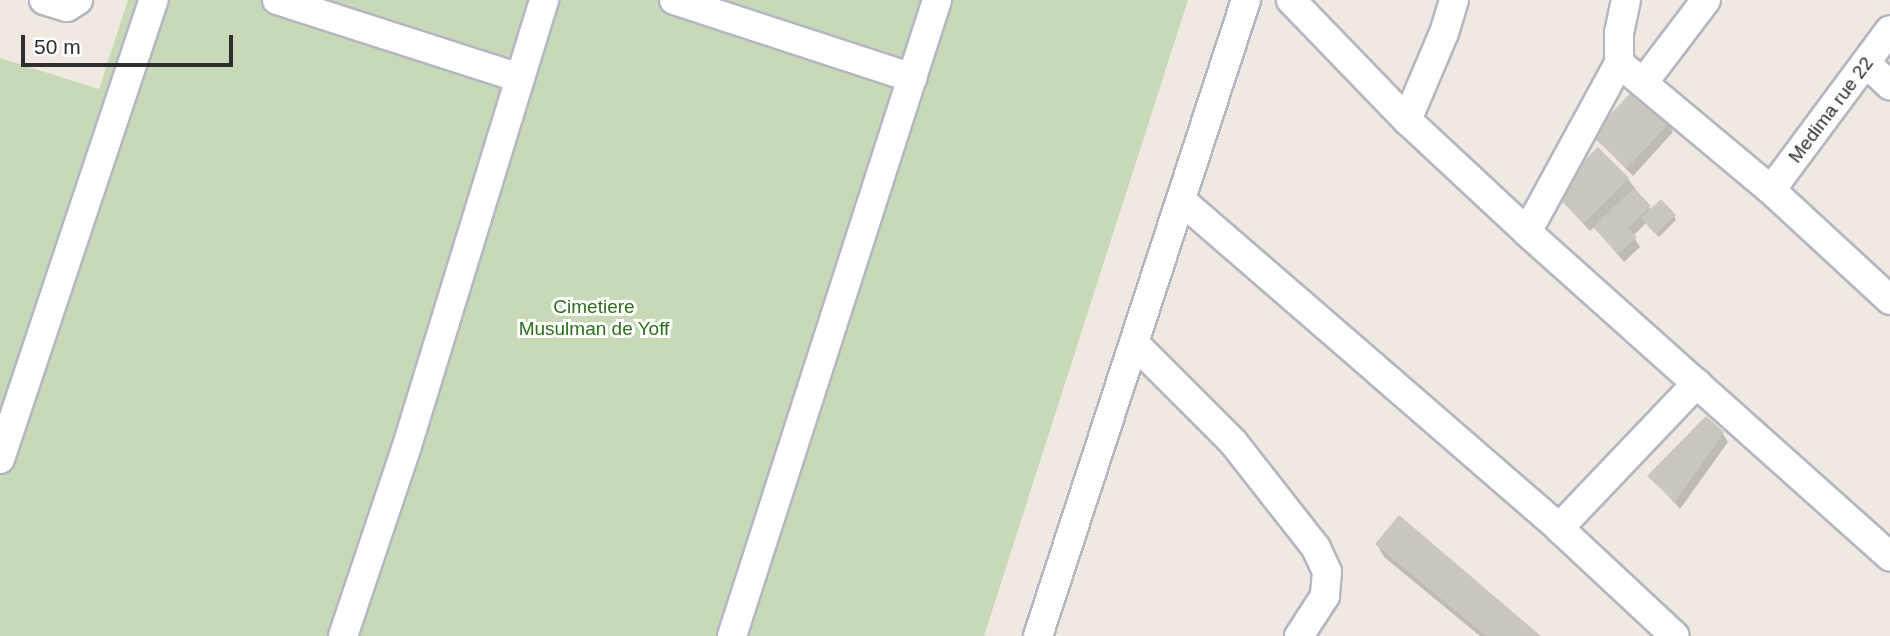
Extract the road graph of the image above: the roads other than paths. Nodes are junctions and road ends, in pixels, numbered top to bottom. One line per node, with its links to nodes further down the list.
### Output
1 (44, 0): 2 (street)
2 (78, 0)
3 (153, 0): 27 (street)
4 (277, 0): 16 (street)
5 (544, 0): 16 (street)
6 (674, 0): 17 (street)
7 (937, 0): 17 (street)
8 (1247, 0): 22 (street)
9 (1291, 0): 20 (street)
10 (1454, 0): 20 (street)
11 (1626, 0): 14 (street)
12 (1706, 0): 18 (street)
13 (1890, 30): 15 (street, Medima rue 22)
14 (1619, 63): 18 (street); 23 (street)
15 (1866, 63): 19 (street); 21 (street, Medima rue 22)
16 (520, 78): 30 (street)
17 (912, 78): 31 (street)
18 (1643, 83): 21 (street)
19 (1890, 85)
20 (1407, 120): 23 (street)
21 (1771, 190): 24 (street)
22 (1182, 201): 25 (street); 28 (street)
23 (1527, 232): 26 (street)
24 (1890, 300)
25 (1134, 342): 32 (street); 33 (street)
26 (1697, 383): 28 (street); 29 (street)
27 (0, 459)
28 (1559, 528): 34 (street)
29 (1890, 556)
30 (343, 636)
31 (732, 636)
32 (1038, 636)
33 (1299, 636)
34 (1675, 636)

